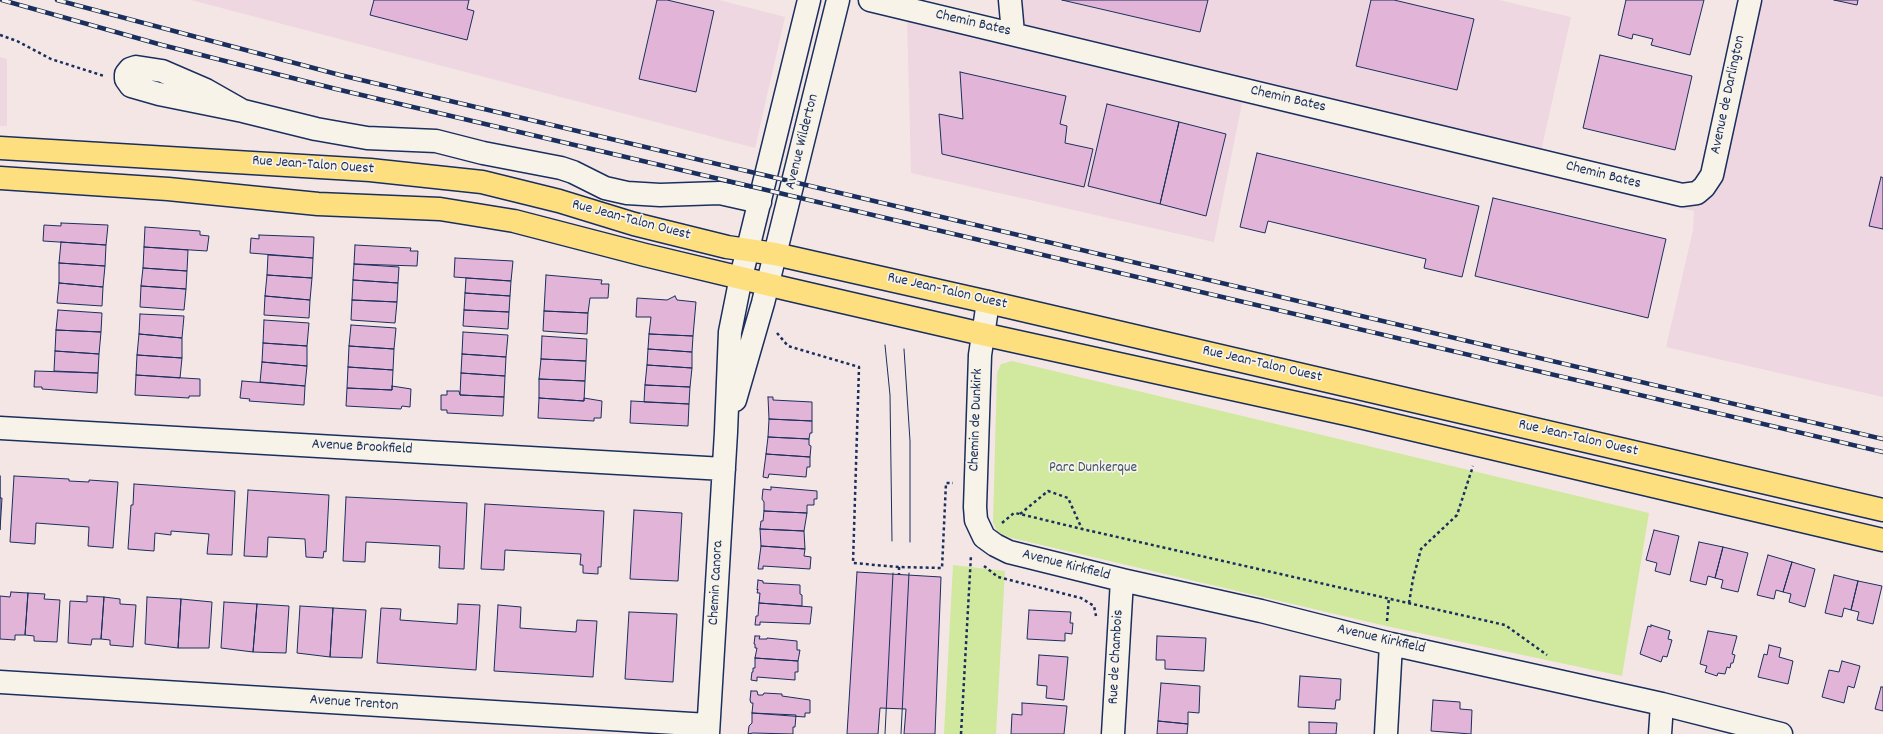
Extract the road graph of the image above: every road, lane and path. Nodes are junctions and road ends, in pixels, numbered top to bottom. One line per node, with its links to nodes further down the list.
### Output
1 (809, 0): 12 (street, Avenue Wilderton)
2 (838, 0): 14 (street, Avenue Wilderton)
3 (876, 0): 6 (street, Chemin Bates)
4 (1010, 0): 6 (street)
5 (1750, 0): 11 (street, Avenue de Darlington)
6 (1013, 33): 11 (street, Chemin Bates)
7 (0, 35): 8 (path)
8 (127, 83): 12 (street)
9 (0, 148): 13 (main road, Rue Jean-Talon Ouest)
10 (0, 178): 15 (main road, Rue Jean-Talon Ouest)
11 (1704, 187)
12 (760, 202): 13 (street, Avenue Wilderton)
13 (748, 250): 14 (main road, Rue Jean-Talon Ouest); 15 (street, Avenue Wilderton)
14 (775, 254): 16 (street, Avenue Wilderton); 17 (main road, Rue Jean-Talon Ouest)
15 (741, 277): 16 (main road, Rue Jean-Talon Ouest); 21 (street, Chemin Canora)
16 (767, 284): 19 (main road, Rue Jean-Talon Ouest); 21 (street, Chemin Canora)
17 (988, 302): 19 (street, Chemin de Dunkirk); 25 (main road, Rue Jean-Talon Ouest)
18 (774, 330): 30 (path)
19 (982, 334): 28 (street, Chemin de Dunkirk); 29 (main road, Rue Jean-Talon Ouest)
20 (0, 428): 23 (street, Avenue Brookfield)
21 (726, 432): 23 (street, Chemin Canora)
22 (1473, 466): 34 (path)
23 (724, 469): 40 (street, Chemin Canora)
24 (955, 484): 30 (path)
25 (1883, 510)
26 (1020, 514): 27 (path); 27 (path); 28 (path)
27 (1082, 529): 33 (path)
28 (992, 531): 32 (street, Avenue Kirkfield); 41 (path)
29 (1883, 540)
30 (899, 567): 31 (path)
31 (899, 574)
32 (1122, 580): 35 (street, Avenue Kirkfield); 42 (street, Rue de Chambois)
33 (1389, 597): 34 (path); 35 (path)
34 (1409, 603): 36 (path)
35 (1389, 635): 38 (street, Avenue Kirkfield); 43 (street)
36 (1549, 657)
37 (0, 682): 39 (street, Avenue Trenton)
38 (1662, 704): 44 (street); 45 (street, Avenue Kirkfield)
39 (540, 725): 40 (street, Avenue Trenton)
40 (708, 729)
41 (961, 734)
42 (1113, 734)
43 (1386, 734)
44 (1660, 734)
45 (1782, 734)

